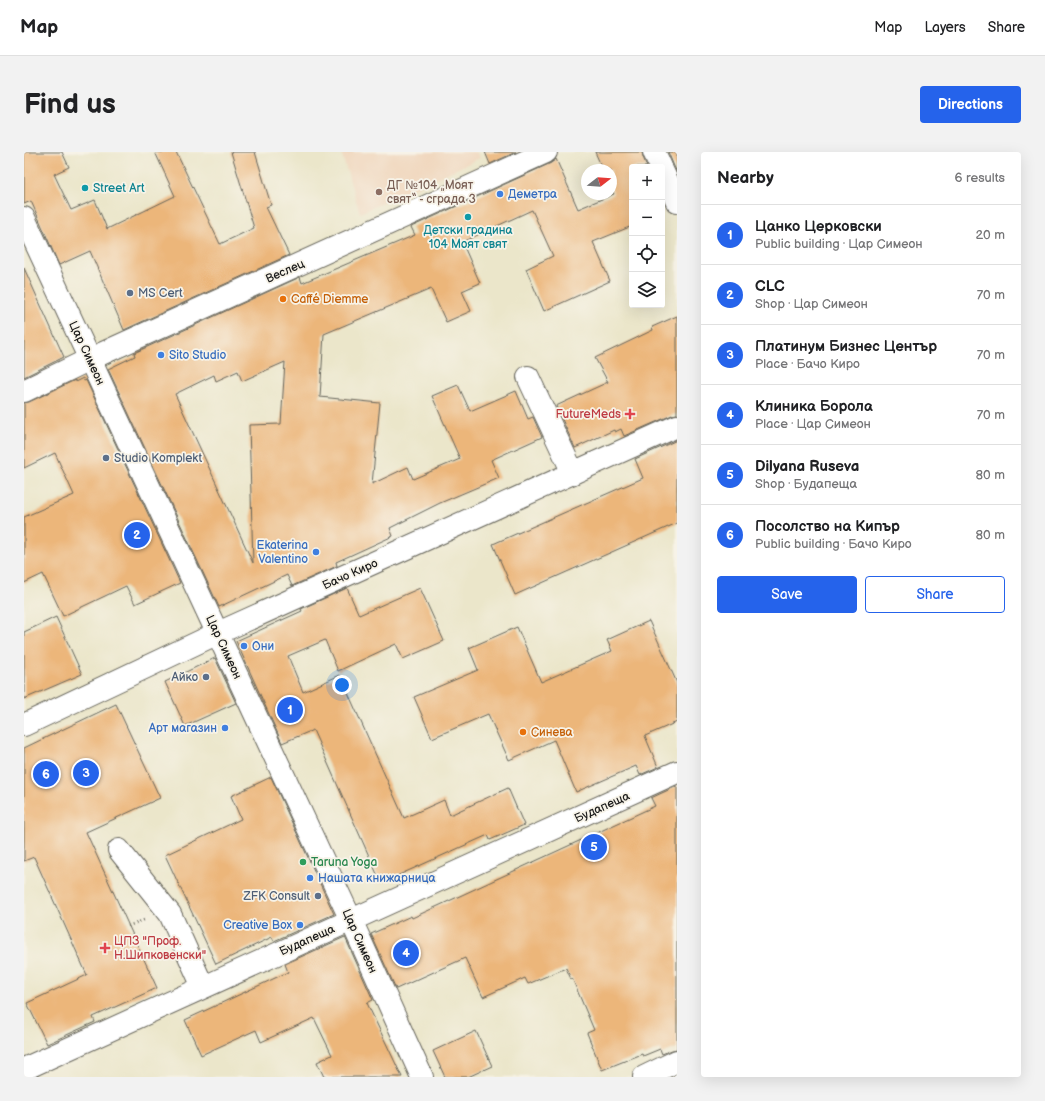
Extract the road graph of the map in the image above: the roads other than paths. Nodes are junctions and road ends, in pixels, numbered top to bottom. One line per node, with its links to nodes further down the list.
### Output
1 (546, 152): 7 (street, Веслец)
2 (654, 152): 3 (street)
3 (659, 164)
4 (665, 176): 5 (street)
5 (677, 202)
6 (24, 218): 7 (street, Цар Симеон)
7 (90, 359): 9 (street, Веслец); 12 (street, Цар Симеон)
8 (528, 377): 11 (street)
9 (24, 391)
10 (677, 426): 11 (street, Бачо Киро)
11 (573, 473): 12 (street, Бачо Киро)
12 (218, 633): 13 (street, Бачо Киро); 16 (street, Цар Симеон)
13 (24, 725)
14 (677, 772): 16 (street, Будапеща)
15 (119, 850): 17 (street)
16 (351, 920): 17 (street, Будапеща); 20 (street, Цар Симеон)
17 (203, 988): 19 (street, Будапеща)
18 (677, 1061): 21 (street)
19 (27, 1067)
20 (422, 1077)
21 (644, 1077)

